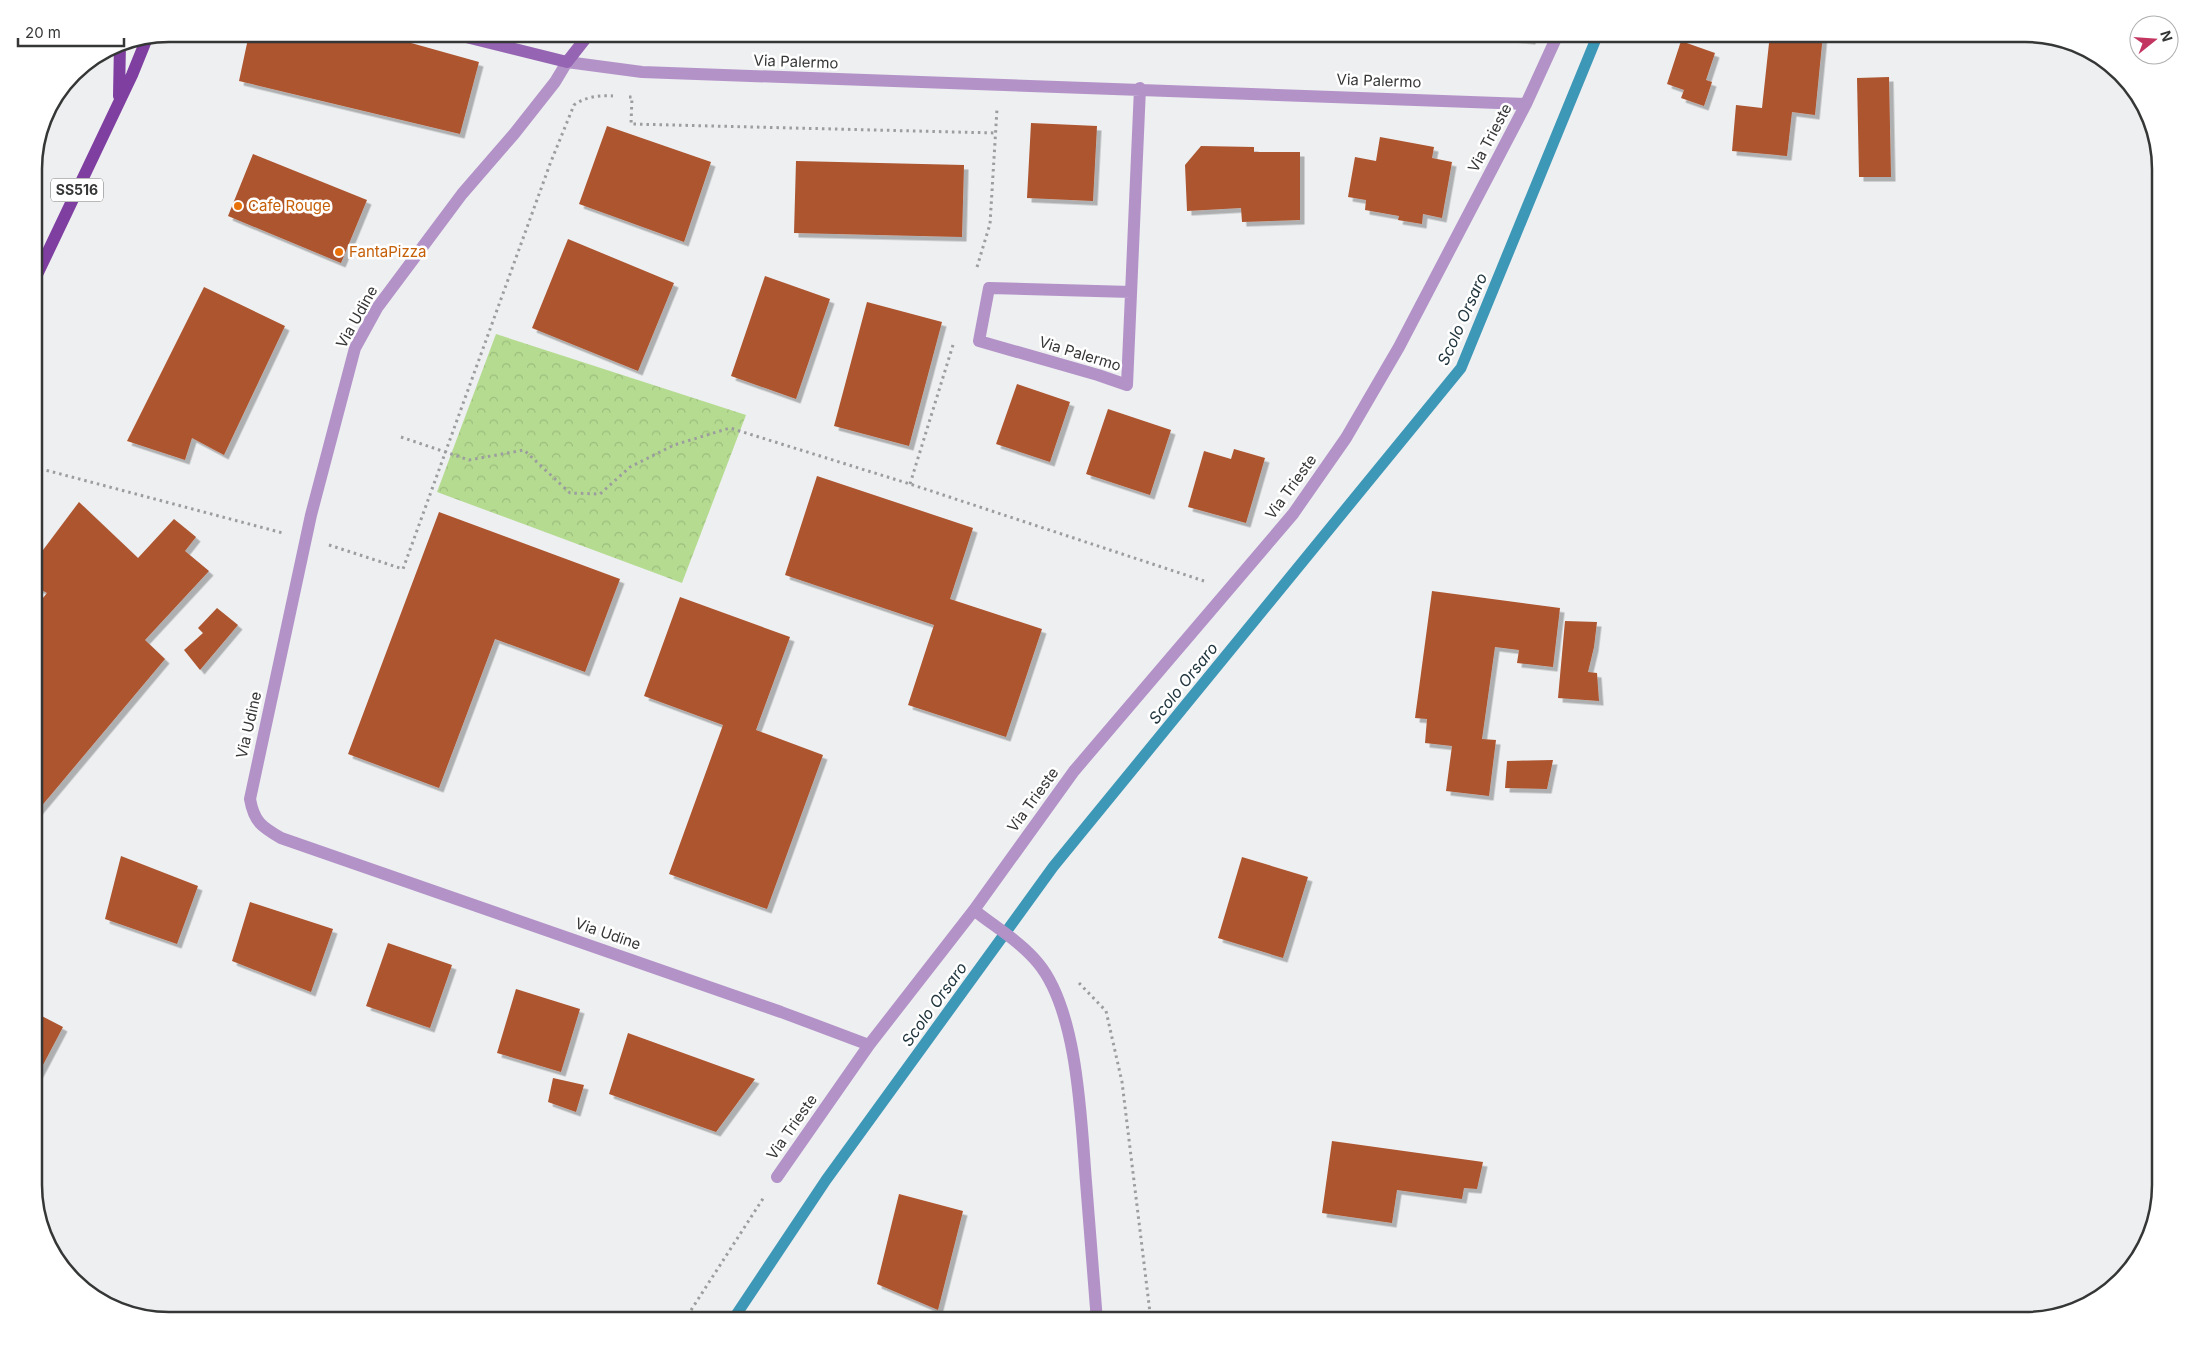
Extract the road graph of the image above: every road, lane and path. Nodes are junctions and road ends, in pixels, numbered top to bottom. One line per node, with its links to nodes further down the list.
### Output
1 (1554, 42): 9 (street, Via Trieste)
2 (490, 43): 6 (street, Via Palermo)
3 (582, 43): 6 (street)
4 (145, 45): 8 (main road, SS516)
5 (120, 53): 8 (main road, SS516)
6 (567, 62): 7 (street, Via Palermo); 25 (street, Via Udine)
7 (1140, 88): 9 (street, Via Palermo); 14 (street, Via Palermo)
8 (119, 99): 12 (main road, SS516)
9 (1526, 104): 22 (street, Via Trieste)
10 (1007, 109): 11 (path)
11 (996, 133): 13 (path); 17 (path)
12 (43, 262)
13 (976, 269)
14 (1131, 292): 14 (street, Via Palermo)
15 (956, 337): 19 (path)
16 (400, 436): 17 (path)
17 (446, 452): 19 (path); 21 (path)
18 (43, 469): 20 (path)
19 (910, 484): 22 (path)
20 (288, 535)
21 (329, 544)
22 (1230, 590): 23 (street, Via Trieste)
23 (974, 910): 25 (street, Via Trieste); 28 (street)
24 (1077, 980): 29 (path)
25 (869, 1045): 26 (street, Via Trieste)
26 (777, 1177): 27 (path, Via Trieste)
27 (690, 1312)
28 (1096, 1312)
29 (1151, 1312)

